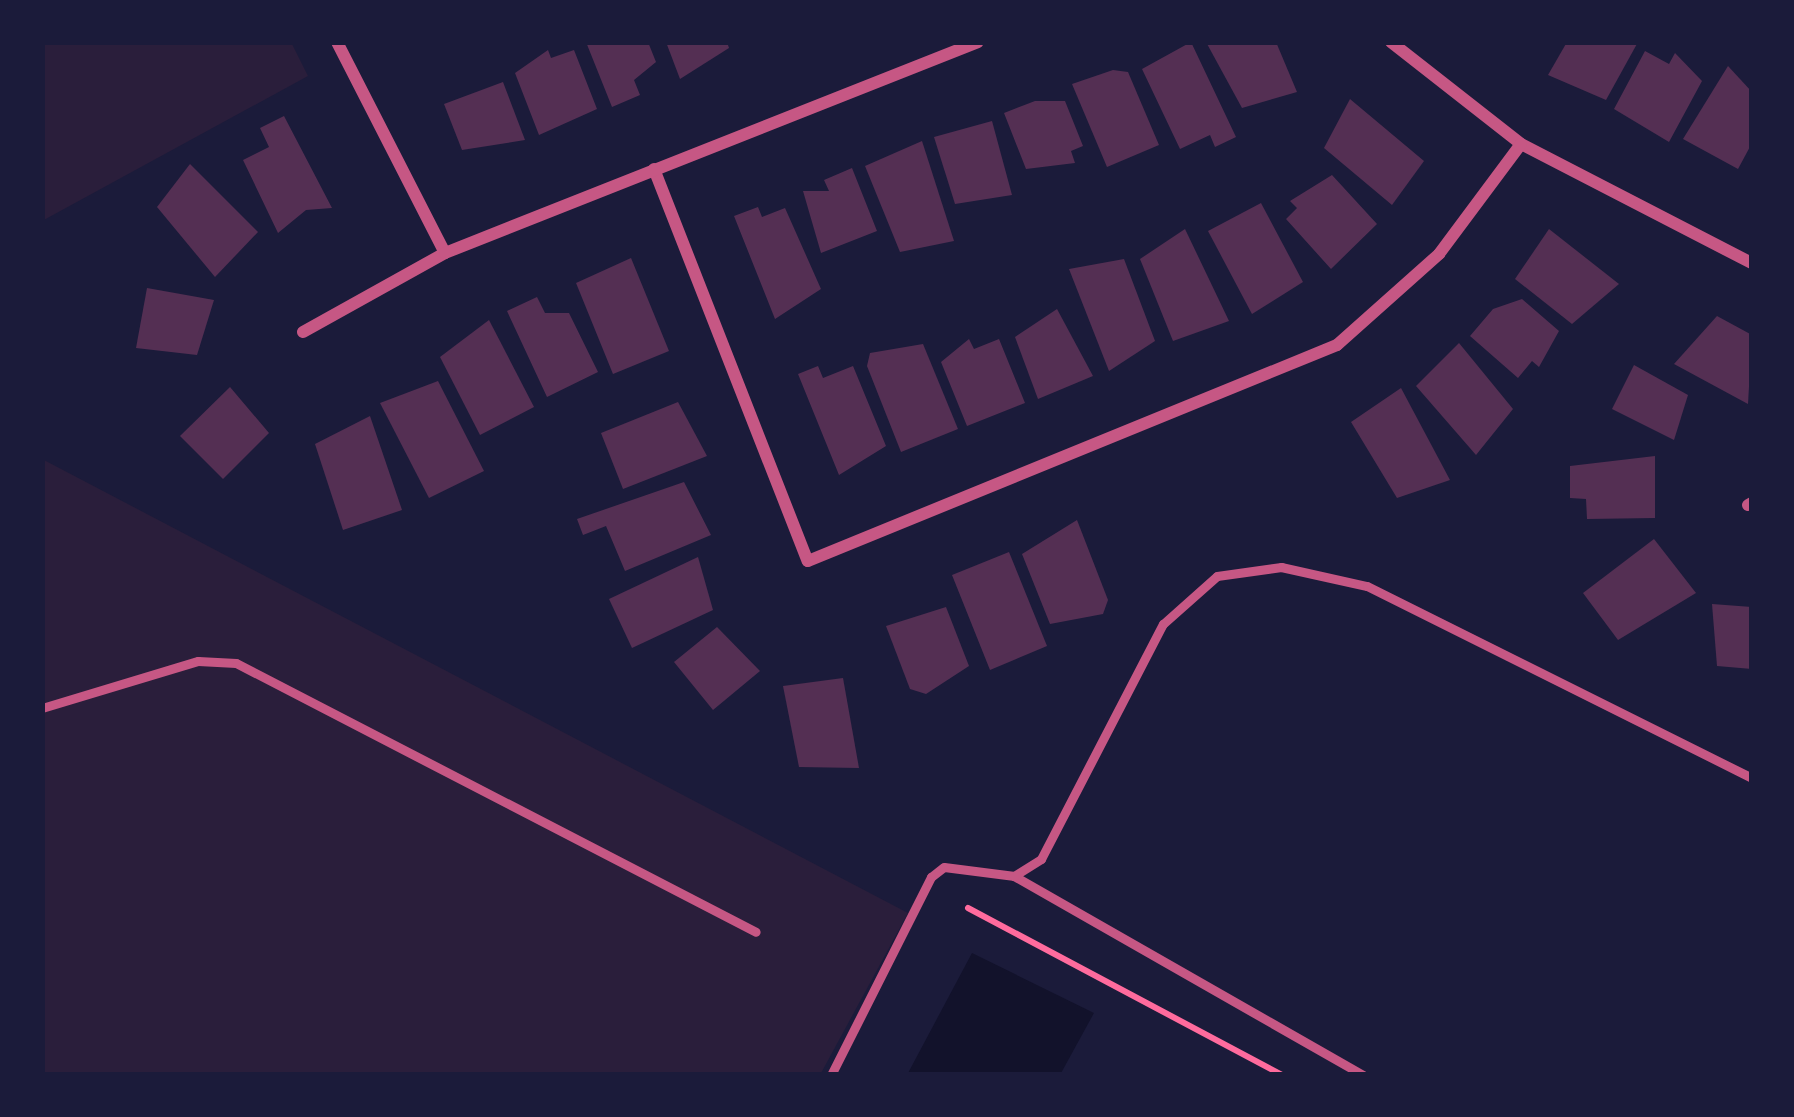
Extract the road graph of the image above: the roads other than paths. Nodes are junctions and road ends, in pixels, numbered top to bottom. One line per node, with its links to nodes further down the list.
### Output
1 (337, 42): 6 (street)
2 (978, 42): 5 (street)
3 (1391, 42): 4 (street)
4 (1521, 144): 5 (street); 7 (street)
5 (654, 169): 6 (street)
6 (445, 254): 8 (street)
7 (1752, 263)
8 (303, 332)
9 (42, 708): 12 (lane)
10 (1752, 778): 11 (lane)
11 (1014, 876): 13 (lane); 14 (lane)
12 (756, 932)
13 (831, 1075)
14 (1363, 1075)

